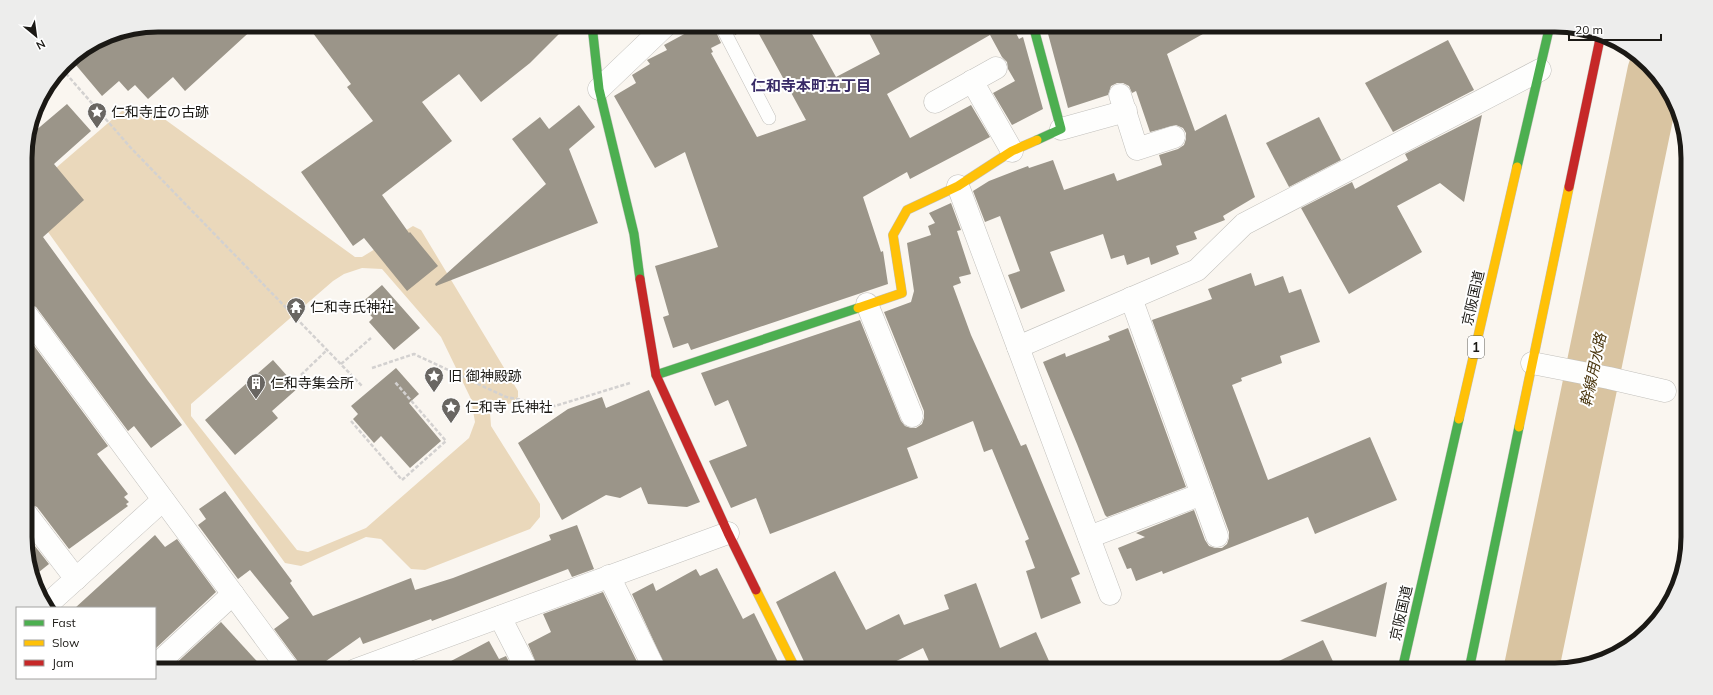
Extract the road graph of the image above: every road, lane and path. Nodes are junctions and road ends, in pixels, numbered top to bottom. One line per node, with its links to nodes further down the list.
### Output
1 (593, 32): 11 (main road)
2 (659, 32): 11 (street)
3 (725, 32): 13 (lane)
4 (1035, 32): 14 (main road)
5 (1548, 32): 8 (main road, 京阪国道 / 1)
6 (1600, 41): 24 (main road)
7 (996, 68): 10 (street)
8 (1540, 70): 18 (street); 52 (main road, 京阪国道 / 1)
9 (65, 73): 23 (path)
10 (972, 81): 12 (street); 16 (street)
11 (599, 89): 27 (main road)
12 (936, 102)
13 (769, 118)
14 (1061, 129): 15 (street); 16 (main road)
15 (1174, 137)
16 (1012, 152): 17 (main road)
17 (958, 186): 19 (main road); 22 (street)
18 (1131, 298): 22 (street); 34 (street)
19 (867, 304): 27 (main road); 32 (street)
20 (32, 322): 35 (street)
21 (371, 338): 25 (path)
22 (1018, 347): 39 (street)
23 (327, 350): 25 (path); 28 (path)
24 (1532, 363): 31 (street); 53 (main road)
25 (341, 364): 30 (path)
26 (372, 368): 27 (path)
27 (656, 375): 37 (main road)
28 (301, 376)
29 (395, 382): 33 (path)
30 (362, 386)
31 (1665, 391)
32 (912, 416)
33 (351, 421)
34 (1202, 494): 38 (street); 39 (street)
35 (163, 500): 41 (street); 42 (street)
36 (32, 522): 41 (street)
37 (728, 533): 40 (street); 51 (main road)
38 (1217, 536)
39 (1089, 537): 43 (street)
40 (609, 576): 45 (street); 50 (street)
41 (76, 579): 44 (street)
42 (233, 594): 46 (street); 47 (street)
43 (1110, 594)
44 (50, 602)
45 (500, 617): 48 (street); 49 (street)
46 (158, 663)
47 (284, 663)
48 (394, 663)
49 (523, 663)
50 (652, 663)
51 (793, 663)
52 (1404, 663)
53 (1470, 663)

